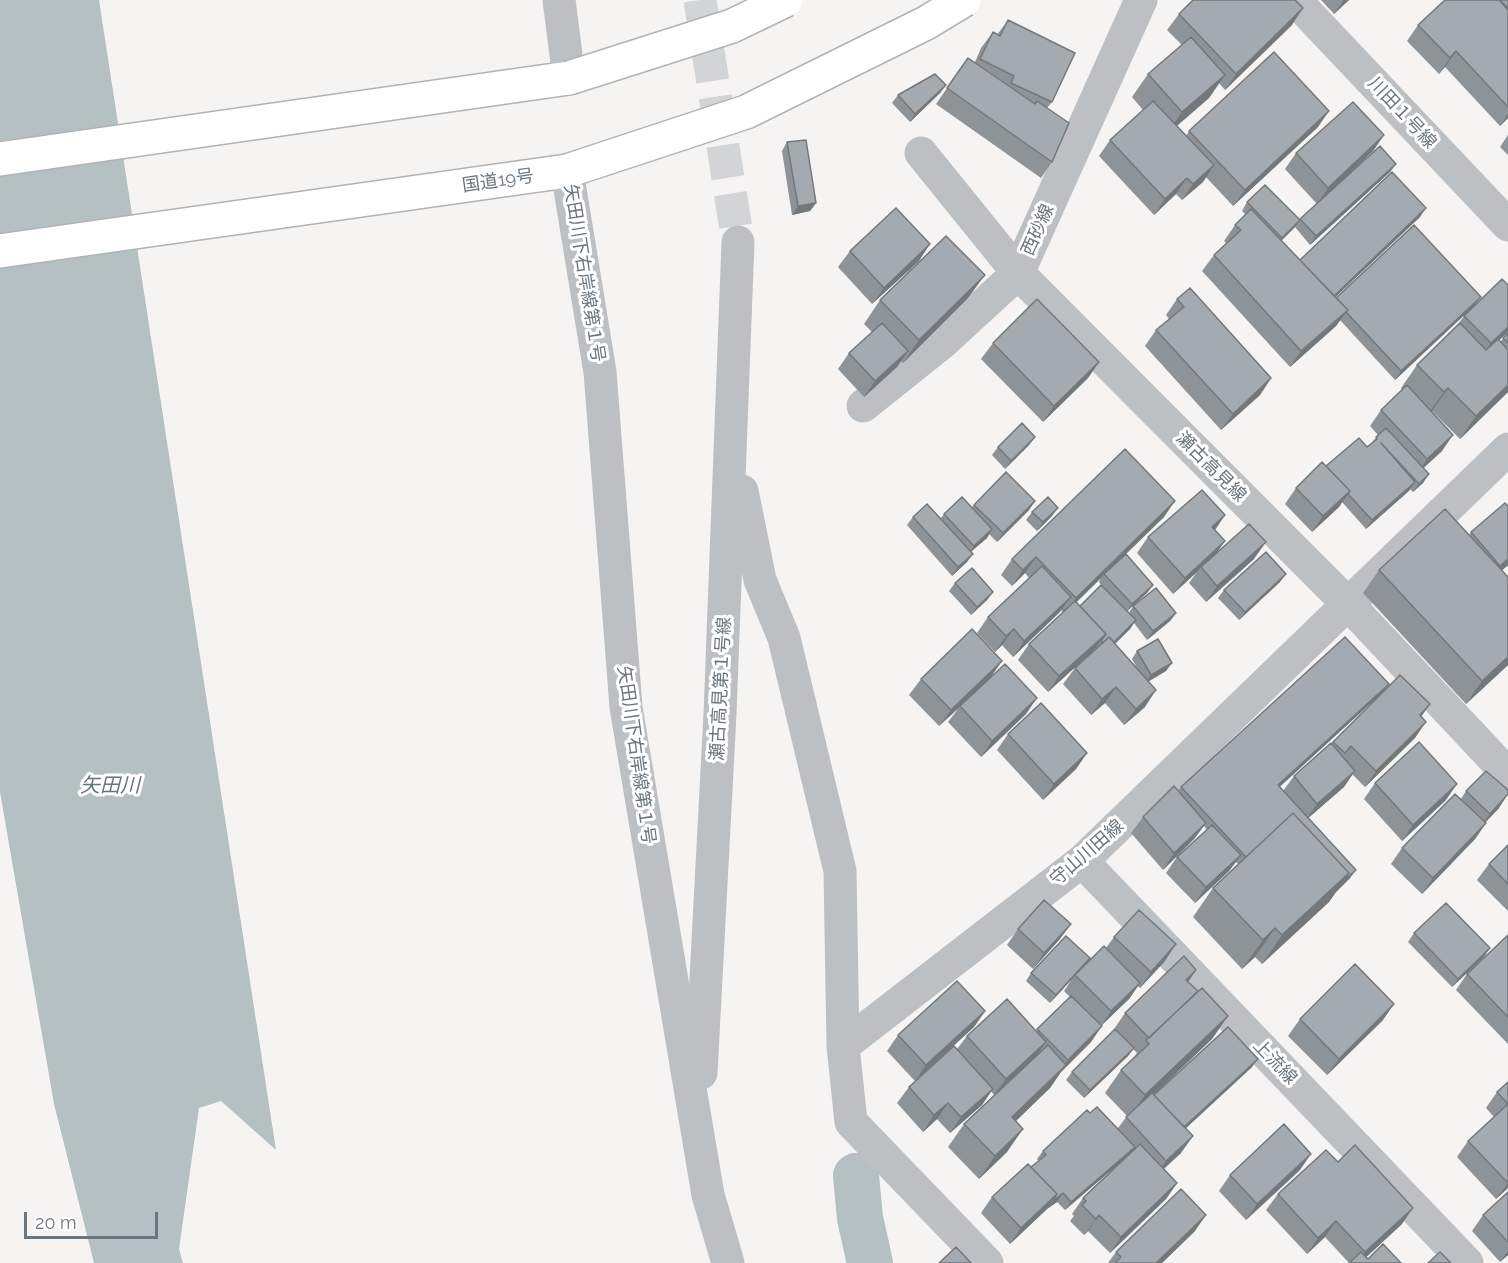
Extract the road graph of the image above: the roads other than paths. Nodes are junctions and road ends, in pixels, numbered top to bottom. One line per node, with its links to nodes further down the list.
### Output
1 (558, 0): 6 (street)
2 (786, 0): 6 (highway, bridge)
3 (964, 0): 9 (highway, 国道19号, bridge)
4 (1141, 0): 13 (street, 西砂線)
5 (1295, 0): 10 (street, 川田１号線)
6 (569, 78): 8 (highway)
7 (921, 153): 13 (street, 瀬古高見線)
8 (0, 159)
9 (567, 171): 12 (highway, 国道19号); 21 (street, 矢田川下右岸線第１号)
10 (1508, 225)
11 (738, 242): 15 (street, 瀬古高見第１号線)
12 (0, 251)
13 (1018, 273): 14 (street, 西砂線); 17 (street, 瀬古高見線)
14 (863, 406)
15 (731, 442): 20 (street); 21 (street, 瀬古高見第１号線)
16 (1508, 449): 17 (street, 守山川田線)
17 (1348, 604): 18 (street, 瀬古高見線); 19 (street, 守山川田線)
18 (1508, 774)
19 (1082, 861): 20 (street, 守山川田線); 24 (street, 上流線)
20 (843, 1046): 23 (street)
21 (698, 1135): 22 (street, 矢田川下右岸線第１号)
22 (728, 1263)
23 (987, 1263)
24 (1467, 1263)

